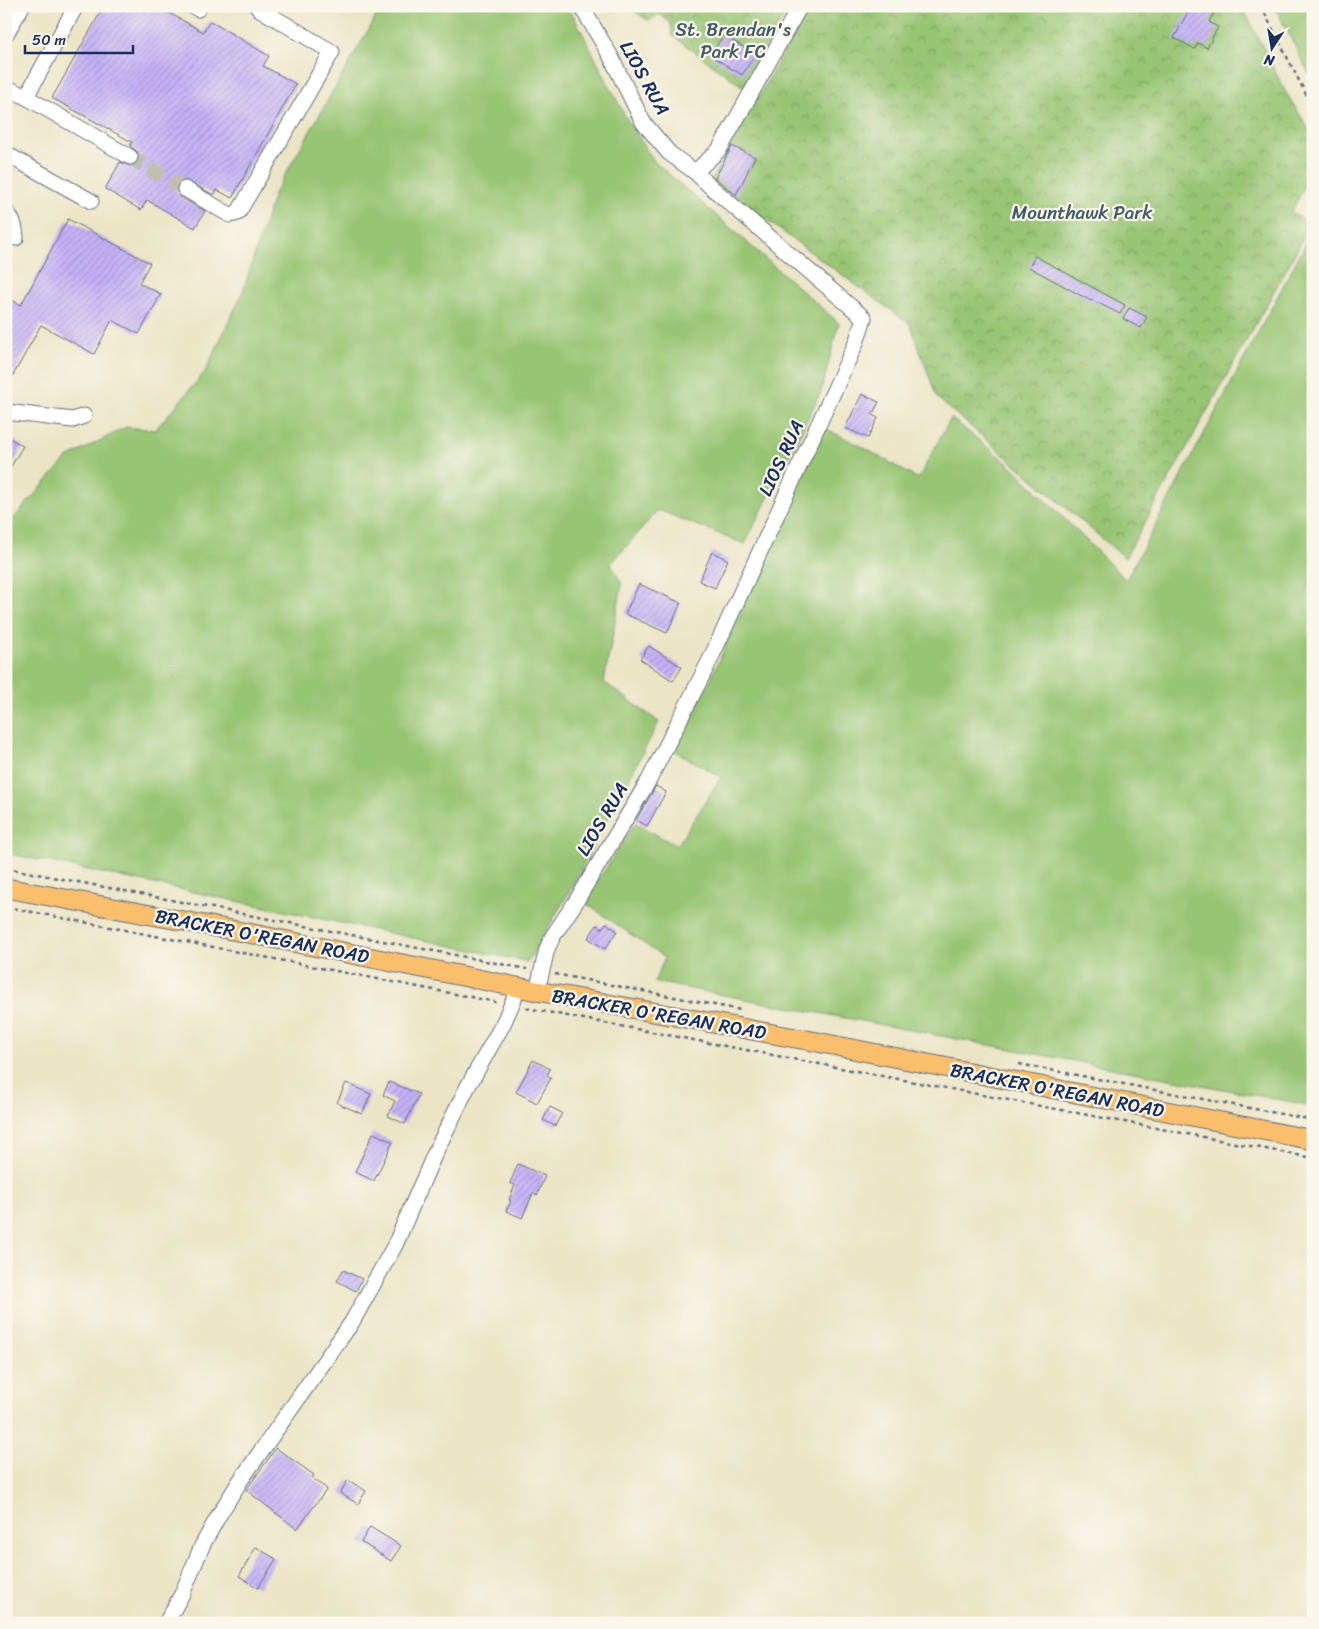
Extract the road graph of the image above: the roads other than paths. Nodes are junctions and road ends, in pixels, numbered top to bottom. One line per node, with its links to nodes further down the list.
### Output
1 (22, 6): 6 (street)
2 (76, 6): 8 (street)
3 (260, 6): 12 (street)
4 (581, 6): 11 (street, LIOS RUA)
5 (800, 6): 11 (street)
6 (6, 34)
7 (6, 87): 8 (street)
8 (26, 97): 10 (street)
9 (6, 154): 13 (street)
10 (130, 157)
11 (695, 172): 20 (street, LIOS RUA)
12 (185, 189)
13 (91, 201)
14 (6, 212): 15 (street)
15 (16, 238)
16 (6, 412): 17 (street)
17 (84, 416)
18 (6, 888): 19 (main road, BRACKER O'REGAN ROAD)
19 (516, 987): 20 (main road, BRACKER O'REGAN ROAD); 22 (street)
20 (537, 991): 21 (main road, BRACKER O'REGAN ROAD)
21 (1313, 1140)
22 (166, 1623)

